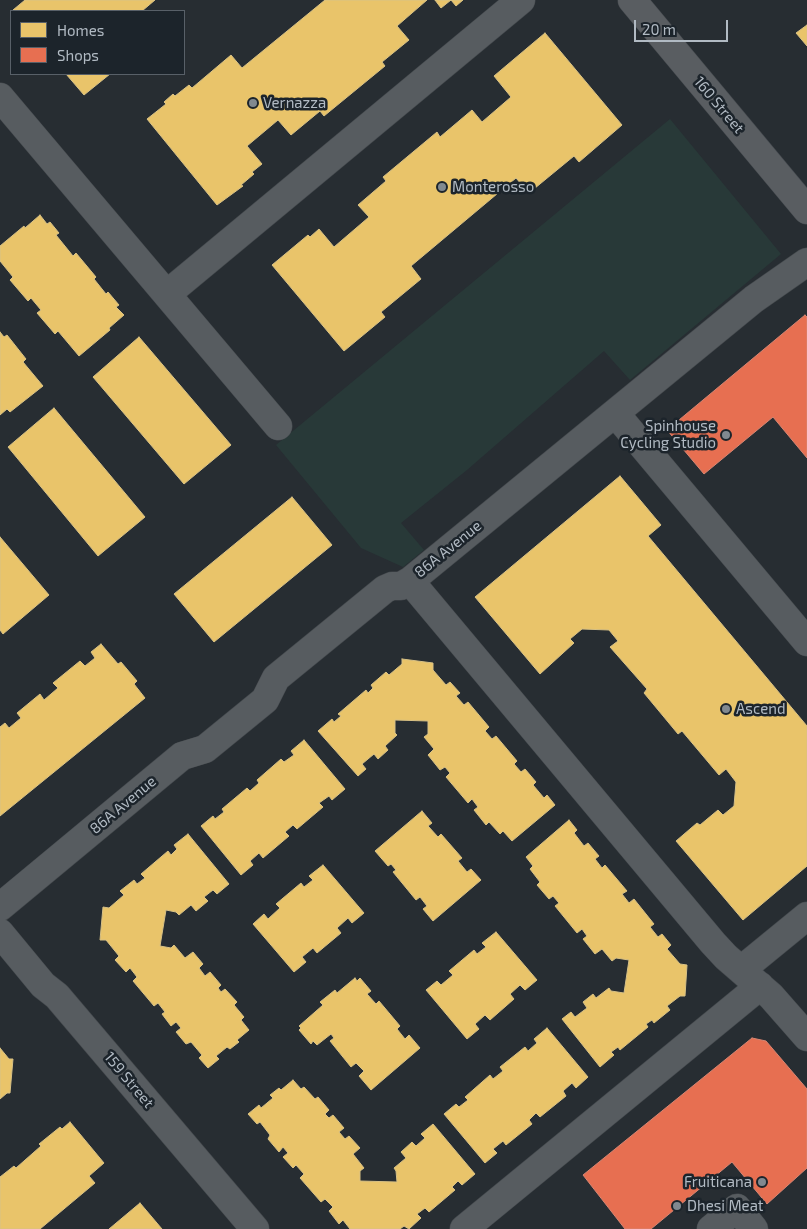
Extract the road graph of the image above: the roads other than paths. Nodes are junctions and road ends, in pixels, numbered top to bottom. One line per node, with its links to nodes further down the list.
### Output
1 (521, 0): 6 (street)
2 (632, 0): 4 (main road, 160 Street)
3 (0, 97): 6 (street)
4 (807, 210)
5 (807, 262): 7 (street, 86A Avenue)
6 (167, 294): 8 (street)
7 (615, 412): 9 (street, 86A Avenue); 10 (street)
8 (278, 426)
9 (410, 581): 11 (street, 86A Avenue); 14 (street)
10 (807, 642)
11 (0, 907)
12 (807, 916): 14 (street)
13 (0, 933): 16 (street, 159 Street)
14 (751, 978): 15 (street); 17 (street)
15 (807, 1037)
16 (255, 1229)
17 (464, 1229)
18 (711, 1229): 19 (street)
19 (754, 1229)

